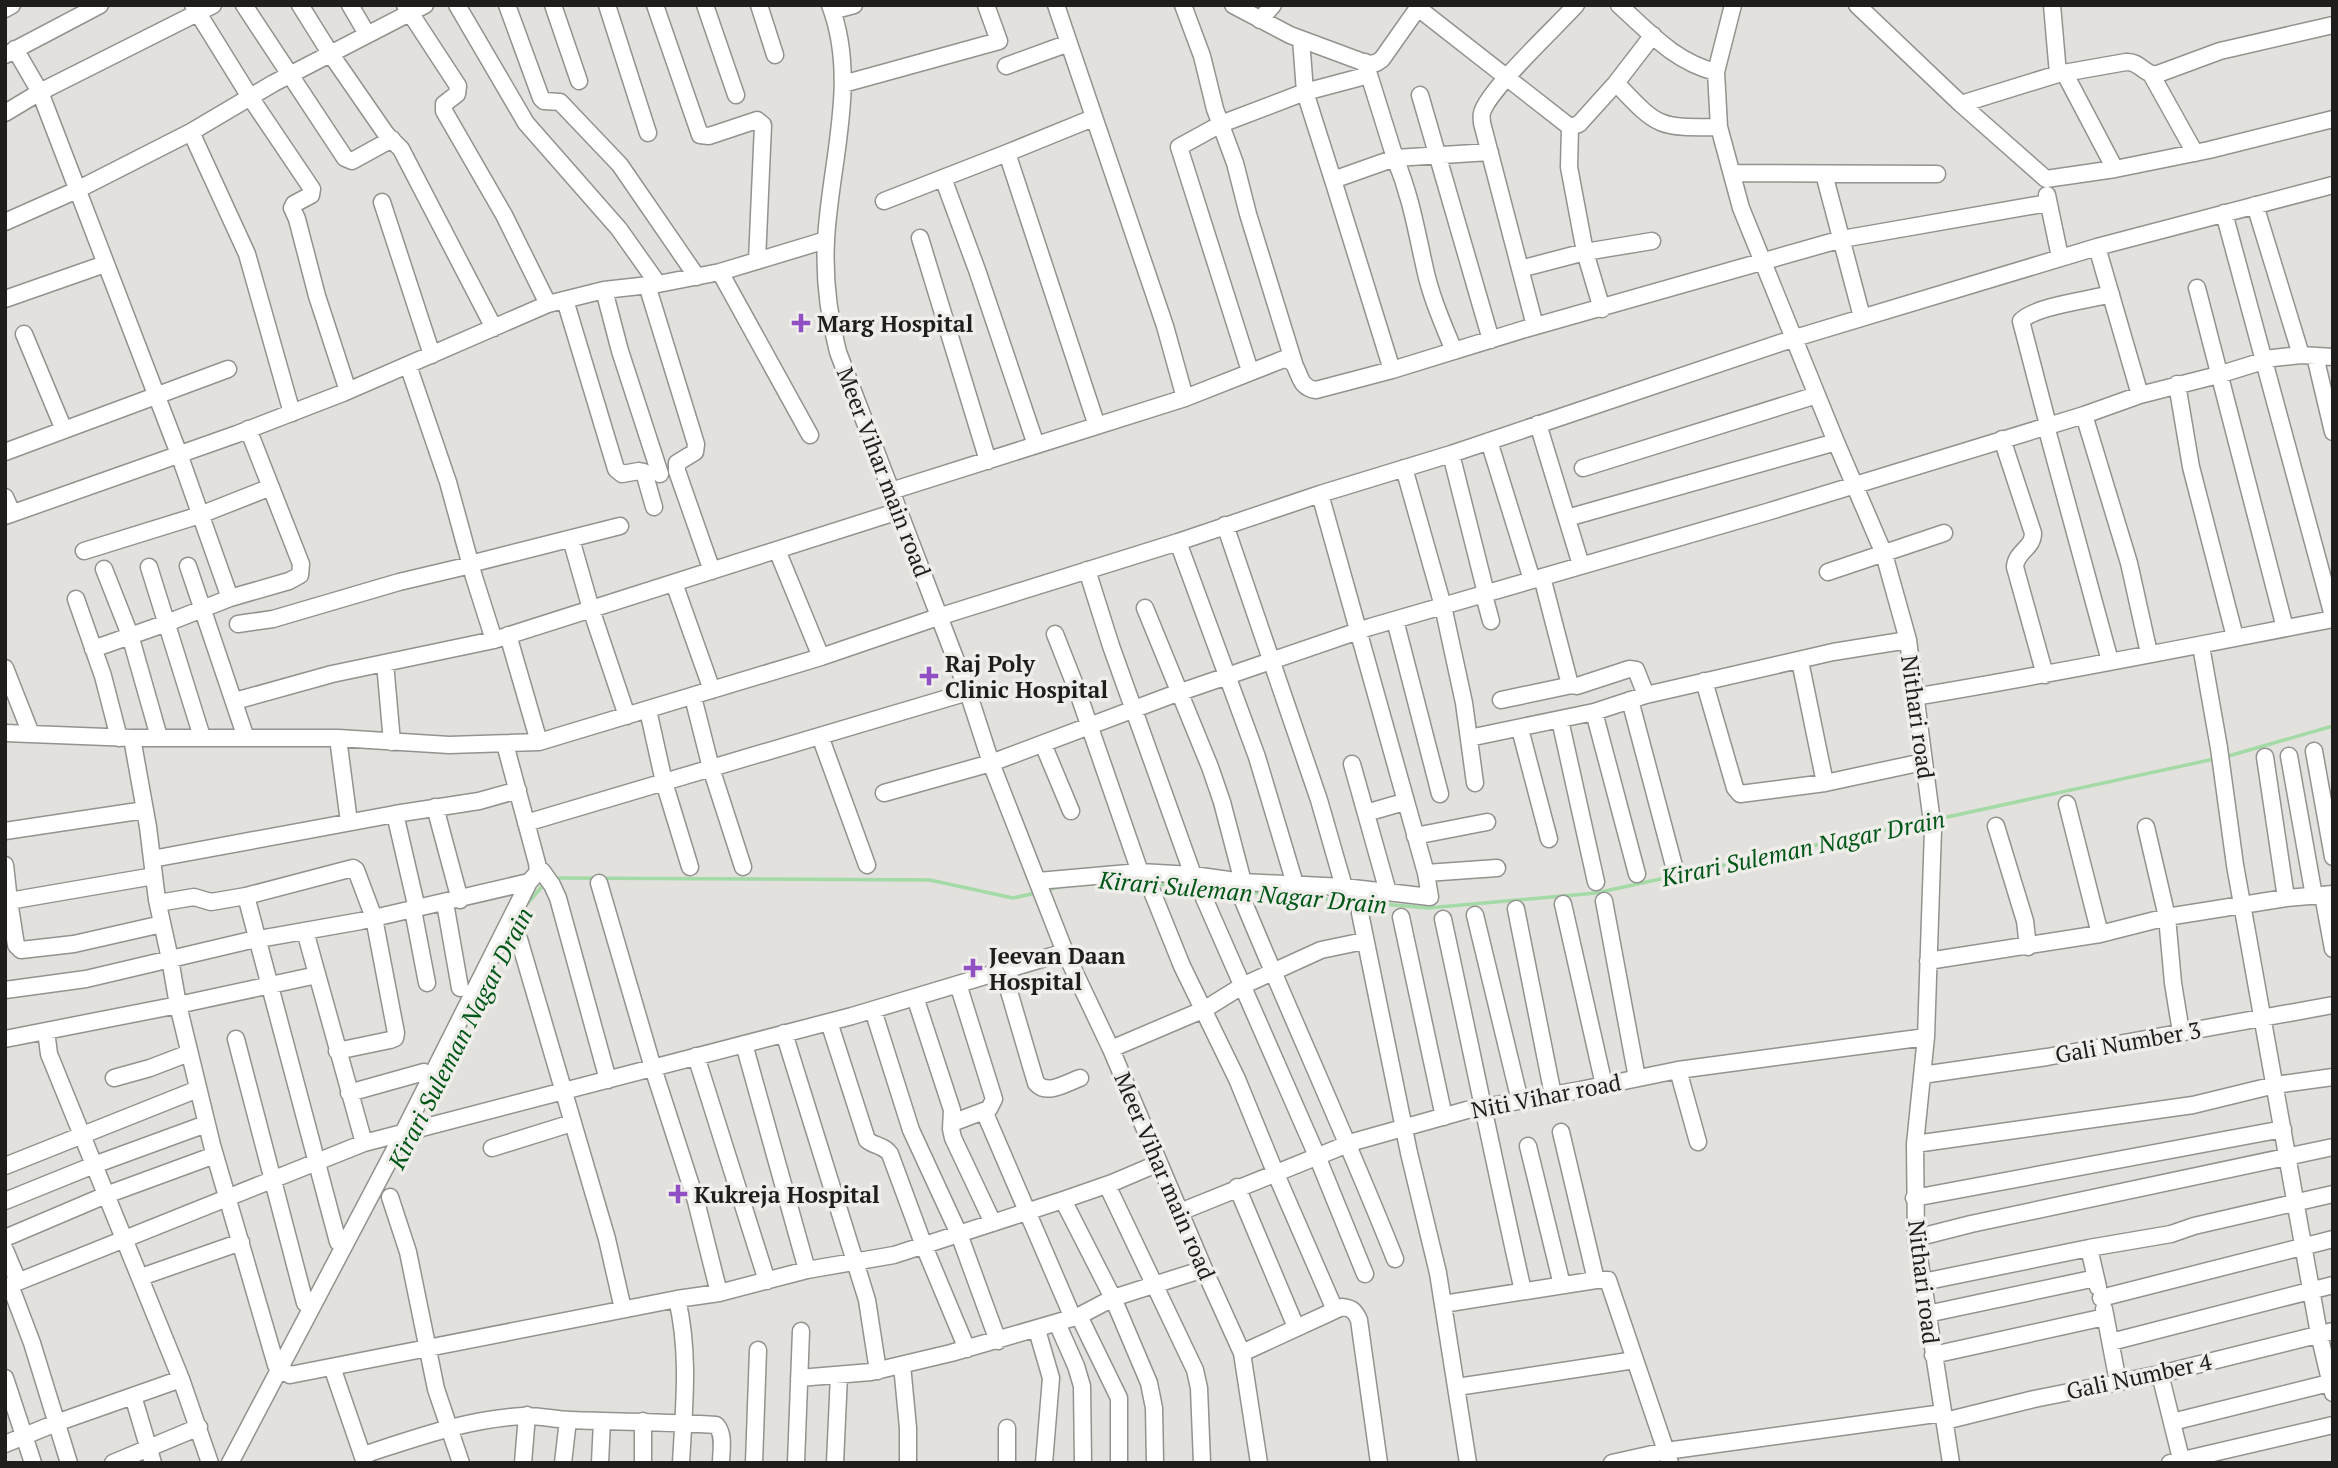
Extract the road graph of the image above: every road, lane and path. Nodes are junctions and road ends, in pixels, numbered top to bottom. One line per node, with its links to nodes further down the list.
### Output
1 (12, 5): 28 (street)
2 (100, 5): 36 (street)
3 (213, 5): 29 (street)
4 (244, 5): 44 (street)
5 (300, 5): 37 (street)
6 (350, 5): 32 (street)
7 (457, 5): 97 (street)
8 (507, 5): 96 (street)
9 (553, 5): 46 (street)
10 (607, 5): 62 (street)
11 (655, 5): 91 (street)
12 (705, 5): 52 (street)
13 (759, 5): 38 (street)
14 (854, 5): 26 (street)
15 (986, 5): 48 (street)
16 (1056, 5): 35 (street)
17 (1183, 5): 58 (street)
18 (1233, 5): 30 (street)
19 (1273, 5): 30 (street)
20 (1576, 5): 45 (street)
21 (1619, 5): 33 (street)
22 (2052, 5): 42 (street)
23 (1860, 6): 54 (street)
24 (1419, 7): 40 (street); 45 (street)
25 (413, 8): 32 (street); 103 (street)
26 (831, 8): 48 (street, Meer Vihar main road)
27 (1729, 8): 41 (street, Nithari road)
28 (5, 9)
29 (195, 9): 49 (street); 53 (street)
30 (1260, 20): 34 (street)
31 (2333, 25): 43 (street)
32 (368, 34): 37 (street)
33 (1653, 35): 41 (street); 47 (street)
34 (1301, 39): 40 (street); 50 (street)
35 (1069, 43): 39 (street); 56 (street)
36 (10, 52): 49 (street)
37 (330, 53): 44 (street); 63 (street)
38 (775, 55)
39 (1006, 66)
40 (1367, 68): 50 (street); 68 (street)
41 (1716, 72): 60 (street, Nithari road)
42 (2061, 74): 43 (street); 54 (street); 69 (street)
43 (2151, 74): 66 (street)
44 (289, 75): 53 (street); 63 (street)
45 (1507, 77): 59 (street); 64 (street)
46 (579, 82)
47 (1616, 83): 59 (street); 60 (street)
48 (843, 84): 86 (street, Meer Vihar main road)
49 (40, 92): 55 (street); 77 (street)
50 (1305, 92): 58 (street); 75 (street)
51 (1420, 94): 67 (street)
52 (736, 96)
53 (250, 97): 61 (street); 123 (street)
54 (1961, 104): 74 (street)
55 (5, 113)
56 (1093, 118): 65 (street); 127 (street)
57 (2333, 119): 66 (street)
58 (1221, 124): 116 (street); 120 (street)
59 (1570, 127): 89 (street)
60 (1719, 127): 70 (street, Nithari road)
61 (191, 132): 77 (street); 128 (street)
62 (648, 133)
63 (392, 139): 107 (street)
64 (1490, 152): 67 (street); 94 (street)
65 (1007, 153): 73 (street); 131 (street)
66 (2195, 153): 69 (street)
67 (1437, 155): 68 (street); 110 (street)
68 (1395, 158): 75 (street); 111 (street)
69 (2115, 169): 74 (street)
70 (1733, 173): 71 (street); 92 (street, Nithari road)
71 (1824, 173): 72 (street); 85 (street)
72 (1937, 174)
73 (943, 178): 78 (street); 140 (street)
74 (2046, 179): 80 (street)
75 (1333, 180): 119 (street)
76 (2333, 185): 81 (street)
77 (77, 191): 83 (street); 93 (street)
78 (884, 201)
79 (382, 202): 112 (street)
80 (2048, 203): 85 (street); 90 (street)
81 (2255, 205): 82 (street); 113 (street)
82 (2224, 213): 88 (street); 115 (street)
83 (5, 222)
84 (920, 238): 144 (street)
85 (1842, 239): 92 (street); 105 (street)
86 (826, 240): 91 (street); 150 (street, Meer Vihar main road)
87 (1652, 241): 89 (street)
88 (2097, 247): 90 (street); 100 (street)
89 (1585, 252): 94 (street); 104 (street)
90 (2060, 257): 105 (street)
91 (757, 261): 95 (street)
92 (1764, 262): 104 (street); 109 (street, Nithari road)
93 (105, 264): 101 (street); 126 (street)
94 (1520, 269): 106 (street)
95 (720, 272): 96 (street); 136 (street)
96 (696, 277): 97 (street)
97 (652, 285): 99 (street); 172 (street)
98 (2197, 288): 121 (street)
99 (604, 290): 102 (street); 147 (street)
100 (2111, 294): 125 (street); 132 (street)
101 (5, 299)
102 (565, 300): 103 (street); 153 (street)
103 (548, 304): 107 (street)
104 (1602, 309): 106 (street)
105 (1862, 317): 109 (street)
106 (1535, 326): 110 (street)
107 (494, 328): 112 (street)
108 (24, 334): 134 (street)
109 (1795, 338): 124 (street, Nithari road); 130 (street)
110 (1490, 340): 111 (street)
111 (1454, 351): 119 (street)
112 (432, 355): 117 (street)
113 (2308, 356): 114 (street); 115 (street); 135 (street)
114 (2333, 357)
115 (2264, 361): 121 (street); 184 (street)
116 (1294, 363): 119 (street); 120 (street)
117 (408, 365): 123 (street); 166 (street)
118 (228, 369): 126 (street)
119 (1392, 370)
120 (1250, 372): 127 (street)
121 (2218, 375): 122 (street); 189 (street)
122 (2177, 384): 125 (street); 193 (street)
123 (348, 391): 128 (street)
124 (1817, 395): 139 (street, Nithari road); 146 (street)
125 (2140, 395): 129 (street)
126 (157, 396): 134 (street); 142 (street)
127 (1185, 398): 131 (street)
128 (292, 413): 133 (street)
129 (2084, 415): 132 (street); 198 (street)
130 (1538, 424): 138 (street); 157 (street)
131 (1097, 426): 140 (street)
132 (2047, 426): 137 (street); 201 (street)
133 (248, 429): 142 (street); 149 (street)
134 (64, 430): 141 (street)
135 (2333, 432)
136 (810, 435)
137 (2002, 439): 148 (street); 205 (street)
138 (1489, 441): 143 (street); 174 (street)
139 (1836, 442): 148 (street, Nithari road); 157 (street)
140 (1036, 445): 144 (street)
141 (5, 452)
142 (179, 454): 155 (street); 156 (street)
143 (1451, 454): 145 (street); 176 (street)
144 (988, 461): 150 (street)
145 (1404, 468): 151 (street); 179 (street)
146 (1583, 468)
147 (660, 474)
148 (1854, 485): 165 (street, Nithari road); 167 (street)
149 (271, 487): 156 (street); 177 (street)
150 (891, 491): 154 (street, Meer Vihar main road)
151 (1320, 494): 158 (street); 190 (street)
152 (5, 496): 155 (street)
153 (654, 507)
154 (899, 511): 163 (street); 183 (street, Meer Vihar main road)
155 (9, 515)
156 (200, 515): 164 (street); 177 (street)
157 (1567, 519): 167 (street)
158 (1225, 525): 162 (street); 200 (street)
159 (620, 526): 161 (street)
160 (1944, 533): 165 (street)
161 (571, 538): 166 (street); 182 (street)
162 (1178, 542): 171 (street); 206 (street)
163 (777, 550): 172 (street); 199 (street)
164 (84, 551)
165 (1884, 554): 173 (street); 195 (street, Nithari road)
166 (471, 564): 188 (street); 194 (street)
167 (1581, 565): 174 (street)
168 (188, 566): 180 (street)
169 (149, 567): 187 (street)
170 (104, 569): 192 (street)
171 (1087, 570): 183 (street); 217 (street)
172 (712, 571): 175 (street)
173 (1828, 572)
174 (1537, 578): 176 (street); 208 (street)
175 (674, 583): 182 (street); 209 (street)
176 (1486, 593): 179 (street); 186 (street)
177 (230, 598): 180 (street)
178 (76, 599): 197 (street)
179 (1443, 606): 185 (street); 232 (street)
180 (203, 608): 187 (street); 216 (street)
181 (1145, 608): 211 (street)
182 (591, 609): 194 (street); 220 (street)
183 (938, 617): 199 (street); 210 (street, Meer Vihar main road)
184 (2333, 618): 189 (street)
185 (1395, 620): 190 (street); 249 (street)
186 (1491, 621)
187 (167, 623): 192 (street); 228 (street)
188 (238, 624)
189 (2285, 628): 193 (street)
190 (1358, 631): 200 (street); 250 (street)
191 (1055, 634): 222 (street)
192 (130, 635): 197 (street); 227 (street)
193 (2235, 637): 196 (street)
194 (501, 638): 203 (street); 234 (street)
195 (1908, 640): 202 (street); 213 (street, Nithari road)
196 (2201, 646): 198 (street); 297 (street)
197 (93, 649): 229 (street)
198 (2149, 653): 201 (street)
199 (821, 657): 209 (street)
200 (1272, 661): 206 (street); 283 (street)
201 (2110, 661): 205 (street)
202 (1800, 662): 207 (street); 246 (street)
203 (385, 663): 216 (street); 233 (street)
204 (5, 668): 225 (street)
205 (2045, 675): 213 (street)
206 (1227, 676): 211 (street); 282 (street)
207 (1704, 681): 214 (street); 246 (street)
208 (1573, 685): 214 (street); 215 (street)
209 (712, 690): 212 (street)
210 (968, 691): 226 (street); 241 (street, Meer Vihar main road)
211 (1179, 693): 217 (street); 286 (street)
212 (694, 697): 218 (street); 243 (street)
213 (1914, 697): 240 (street, Nithari road)
214 (1638, 698): 219 (street); 269 (street)
215 (1501, 700)
216 (235, 701): 230 (street)
217 (1135, 709): 222 (street); 276 (street)
218 (648, 710): 220 (street); 244 (street)
219 (1594, 712): 221 (street); 275 (street)
220 (628, 716): 234 (street)
221 (1560, 720): 223 (street); 280 (street)
222 (1089, 726): 236 (street); 273 (street)
223 (1520, 729): 232 (street); 264 (street)
224 (7, 730): 225 (street)
225 (31, 734): 229 (street)
226 (820, 736): 243 (street); 268 (street)
227 (159, 737): 228 (street); 229 (street)
228 (202, 737): 230 (street)
229 (126, 738): 253 (street)
230 (246, 738): 231 (street)
231 (338, 738): 233 (street); 257 (street)
232 (1469, 738): 245 (street)
233 (392, 742): 235 (street)
234 (539, 742): 235 (street)
235 (505, 744): 247 (street)
236 (1043, 744): 241 (street); 254 (street)
237 (2314, 751): 265 (street)
238 (2289, 756): 288 (street)
239 (2265, 757): 291 (street)
240 (1923, 762): 246 (street); 316 (street, Nithari road)
241 (991, 763): 248 (street); 284 (street, Meer Vihar main road)
242 (1352, 764): 255 (street)
243 (711, 768): 244 (street); 271 (street)
244 (664, 782): 259 (street); 270 (street)
245 (1475, 783)
246 (1825, 783)
247 (518, 790): 252 (street); 259 (street)
248 (884, 793)
249 (1440, 794)
250 (1404, 802): 255 (street); 263 (street)
251 (2067, 804): 308 (street)
252 (435, 807): 256 (street); 293 (street)
253 (145, 810): 262 (street); 266 (street)
254 (1071, 811)
255 (1366, 813): 287 (street)
256 (395, 814): 257 (street); 298 (street)
257 (349, 822): 266 (street)
258 (1487, 822): 263 (street)
259 (526, 824): 279 (street)
260 (1996, 826): 312 (street)
261 (2146, 827): 303 (street)
262 (5, 831)
263 (1415, 836): 274 (street)
264 (1549, 839)
265 (2333, 857)
266 (152, 859): 277 (street)
267 (5, 865): 292 (street)
268 (867, 865)
269 (1674, 866)
270 (690, 867)
271 (743, 867)
272 (1497, 868): 274 (street)
273 (1140, 872): 276 (street); 284 (street)
274 (1426, 873): 287 (street)
275 (1637, 874)
276 (1193, 875): 286 (street)
277 (154, 876): 292 (street); 295 (street)
278 (547, 878): 352 (street)
279 (529, 882): 293 (street); 368 (street)
280 (1596, 882)
281 (599, 883): 344 (street)
282 (1295, 884): 283 (street); 286 (street)
283 (1344, 887): 287 (street)
284 (1040, 888): 314 (street, Meer Vihar main road)
285 (1151, 889): 329 (street)
286 (1242, 890): 318 (street)
287 (1388, 892)
288 (2323, 895): 291 (street); 313 (street)
289 (246, 896): 295 (street); 304 (street); 309 (street)
290 (1204, 898): 323 (street)
291 (2286, 898): 297 (street)
292 (7, 901): 306 (street)
293 (453, 901): 298 (street); 324 (street)
294 (1604, 901): 351 (street)
295 (158, 903): 306 (street)
296 (1563, 904): 353 (street)
297 (2244, 906): 303 (street); 331 (street)
298 (415, 909): 304 (street); 320 (street)
299 (1516, 909): 358 (street)
300 (1360, 914): 311 (street)
301 (1475, 915): 359 (street)
302 (1401, 917): 362 (street)
303 (2168, 917): 308 (street); 334 (street)
304 (374, 918): 307 (street); 341 (street)
305 (1443, 919): 360 (street)
306 (162, 925): 315 (street)
307 (305, 932): 309 (street); 319 (street)
308 (2100, 934): 312 (street)
309 (259, 939): 315 (street); 322 (street)
310 (519, 939): 356 (street)
311 (1364, 941): 318 (street); 366 (street)
312 (2028, 947): 316 (street)
313 (2333, 949)
314 (1065, 952): 317 (street); 340 (street, Meer Vihar main road)
315 (170, 959): 325 (street); 327 (street)
316 (1928, 961): 336 (street, Nithari road)
317 (1003, 971): 321 (street); 350 (street)
318 (1273, 972): 323 (street); 373 (street)
319 (317, 975): 322 (street); 341 (street)
320 (427, 983)
321 (958, 984): 326 (street); 361 (street)
322 (270, 985): 327 (street); 381 (street)
323 (1242, 986): 329 (street); 379 (street)
324 (460, 988)
325 (5, 990)
326 (915, 997): 330 (street); 363 (street)
327 (178, 1005): 333 (street); 342 (street)
328 (2333, 1005): 331 (street, Gali Number 3)
329 (1205, 1009): 340 (street); 385 (street)
330 (873, 1010): 332 (street); 400 (street)
331 (2263, 1019): 334 (street, Gali Number 3); 354 (street)
332 (829, 1022): 335 (street); 407 (street)
333 (46, 1031): 337 (street); 370 (street)
334 (2181, 1032): 347 (street, Gali Number 3)
335 (784, 1034): 339 (street); 412 (street)
336 (1926, 1037): 345 (street, Niti Vihar road); 347 (street, Nithari road)
337 (5, 1039)
338 (236, 1040): 386 (street)
339 (744, 1044): 343 (street); 414 (street)
340 (1111, 1049): 382 (street, Meer Vihar main road)
341 (337, 1051): 357 (street)
342 (189, 1054): 349 (street); 355 (street)
343 (696, 1056): 344 (street); 419 (street)
344 (653, 1068): 352 (street); 427 (street)
345 (1678, 1070): 351 (street, Niti Vihar road); 371 (street)
346 (425, 1072): 357 (street)
347 (1922, 1075): 374 (street, Nithari road)
348 (2333, 1077): 354 (street)
349 (114, 1078)
350 (1080, 1078)
351 (1637, 1078): 353 (street, Niti Vihar road)
352 (608, 1080): 356 (street)
353 (1604, 1085): 358 (street, Niti Vihar road)
354 (2275, 1085): 367 (street); 374 (street)
355 (198, 1089): 364 (street); 370 (street)
356 (563, 1092): 365 (street); 368 (street)
357 (349, 1093): 372 (street)
358 (1553, 1095): 359 (street, Niti Vihar road)
359 (1520, 1101): 360 (street, Niti Vihar road)
360 (1484, 1107): 362 (street, Niti Vihar road); 426 (street)
361 (984, 1111): 363 (street); 397 (street)
362 (1444, 1116): 366 (street, Niti Vihar road)
363 (952, 1123): 399 (street)
364 (206, 1124): 378 (street); 383 (street)
365 (572, 1124): 376 (street); 433 (street)
366 (1404, 1127): 373 (street, Niti Vihar road); 432 (street)
367 (2283, 1129): 380 (street); 393 (street)
368 (411, 1130): 372 (street); 452 (street)
369 (1561, 1132): 418 (street)
370 (82, 1137): 383 (street); 384 (street)
371 (1698, 1142)
372 (363, 1143): 381 (street)
373 (1349, 1143): 379 (street, Niti Vihar road); 411 (street)
374 (1916, 1144): 393 (street, Nithari road)
375 (1528, 1146): 422 (street)
376 (492, 1147)
377 (2333, 1147): 380 (street)
378 (215, 1154): 390 (street); 392 (street)
379 (1317, 1156): 385 (street, Niti Vihar road); 415 (street)
380 (2288, 1157): 396 (street); 402 (street)
381 (317, 1163): 386 (street); 406 (street)
382 (1159, 1163): 387 (street); 398 (street, Meer Vihar main road)
383 (94, 1165): 390 (street); 395 (street)
384 (5, 1166)
385 (1275, 1172): 388 (street, Niti Vihar road); 434 (street)
386 (272, 1178): 392 (street); 431 (street)
387 (1107, 1185): 394 (street); 424 (street)
388 (1237, 1187): 398 (street, Niti Vihar road); 438 (street)
389 (2333, 1194): 396 (street)
390 (106, 1195): 401 (street); 403 (street)
391 (390, 1197): 444 (street)
392 (228, 1198): 403 (street); 405 (street)
393 (1914, 1198): 402 (street, Nithari road)
394 (1063, 1200): 397 (street); 428 (street)
395 (5, 1201)
396 (2296, 1202): 408 (street); 409 (street)
397 (1027, 1212): 399 (street); 437 (street)
398 (1180, 1212): 413 (street, Meer Vihar main road)
399 (993, 1223): 400 (street)
400 (959, 1234): 407 (street); 442 (street)
401 (5, 1238)
402 (1916, 1238): 420 (street, Nithari road)
403 (125, 1239): 416 (street); 421 (street)
404 (2333, 1239): 408 (street)
405 (241, 1242): 416 (street); 452 (street)
406 (338, 1242)
407 (924, 1246): 412 (street); 445 (street)
408 (2305, 1247): 425 (street); 429 (street)
409 (2089, 1248): 417 (street); 420 (street)
410 (5, 1250): 421 (street)
411 (1395, 1259)
412 (855, 1262): 414 (street); 453 (street)
413 (1204, 1269): 424 (street); 447 (street, Meer Vihar main road)
414 (807, 1270): 419 (street)
415 (1365, 1274)
416 (141, 1277): 458 (street)
417 (2096, 1278): 429 (street); 435 (street)
418 (1595, 1280): 422 (street); 449 (street)
419 (766, 1281): 427 (street)
420 (1923, 1282): 435 (street, Nithari road)
421 (11, 1284): 469 (street)
422 (1562, 1285): 426 (street)
423 (2333, 1285): 425 (street)
424 (1155, 1286): 428 (street); 502 (street)
425 (2312, 1290): 441 (street); 443 (street)
426 (1523, 1291): 432 (street)
427 (719, 1293): 430 (street)
428 (1113, 1298): 437 (street); 501 (street)
429 (2101, 1298): 436 (street)
430 (677, 1299): 433 (street); 470 (street)
431 (305, 1303)
432 (1443, 1304): 461 (street)
433 (623, 1309): 444 (street)
434 (1335, 1310): 438 (street); 504 (street)
435 (1927, 1314): 448 (street, Nithari road)
436 (2105, 1318): 443 (street); 448 (street)
437 (1070, 1319): 439 (street); 499 (street); 500 (street)
438 (1296, 1327): 447 (street)
439 (1037, 1330): 442 (street); 498 (street)
440 (801, 1331): 457 (street)
441 (2326, 1333): 454 (street, Gali Number 4); 460 (street)
442 (998, 1341): 445 (street)
443 (2111, 1342): 459 (street)
444 (427, 1349): 451 (street); 473 (street)
445 (967, 1349): 450 (street)
446 (758, 1350): 493 (street)
447 (1242, 1353): 503 (street, Meer Vihar main road)
448 (1933, 1354): 464 (street, Nithari road)
449 (1635, 1360): 461 (street); 478 (street)
450 (902, 1365): 453 (street); 496 (street)
451 (332, 1367): 452 (street); 479 (street)
452 (283, 1371): 485 (street)
453 (878, 1371): 455 (street)
454 (2160, 1374): 459 (street, Gali Number 4); 468 (street)
455 (839, 1375): 457 (street); 495 (street)
456 (5, 1378): 475 (street)
457 (799, 1378): 494 (street)
458 (181, 1379): 462 (street); 472 (street)
459 (2118, 1382): 464 (street, Gali Number 4)
460 (2332, 1386): 468 (street)
461 (1457, 1387): 505 (street)
462 (133, 1396): 469 (street); 477 (street)
463 (527, 1415): 465 (street); 473 (street); 487 (street)
464 (1944, 1417): 478 (street, Gali Number 4); 507 (street, Nithari road)
465 (568, 1420): 466 (street); 488 (street)
466 (603, 1421): 467 (street); 489 (street)
467 (643, 1421): 470 (street); 490 (street)
468 (2172, 1422): 480 (street)
469 (56, 1423): 475 (street); 482 (street)
470 (683, 1423): 491 (street); 492 (street)
471 (2333, 1425): 480 (street)
472 (198, 1427): 477 (street); 484 (street)
473 (447, 1428): 479 (street); 486 (street)
474 (1007, 1428): 497 (street)
475 (24, 1436): 476 (street); 481 (street)
476 (5, 1444)
477 (150, 1456): 483 (street)
478 (1668, 1457): 506 (street, Gali Number 4)
479 (364, 1459)
480 (2178, 1462)
481 (33, 1463)
482 (69, 1463)
483 (113, 1463)
484 (210, 1463)
485 (230, 1463)
486 (461, 1463)
487 (523, 1463)
488 (563, 1463)
489 (600, 1463)
490 (643, 1463)
491 (681, 1463)
492 (721, 1463)
493 (754, 1463)
494 (796, 1463)
495 (835, 1463)
496 (908, 1463)
497 (1007, 1463)
498 (1044, 1463)
499 (1083, 1463)
500 (1119, 1463)
501 (1155, 1463)
502 (1202, 1463)
503 (1259, 1463)
504 (1379, 1463)
505 (1468, 1463)
506 (1612, 1463)
507 (1951, 1463)

